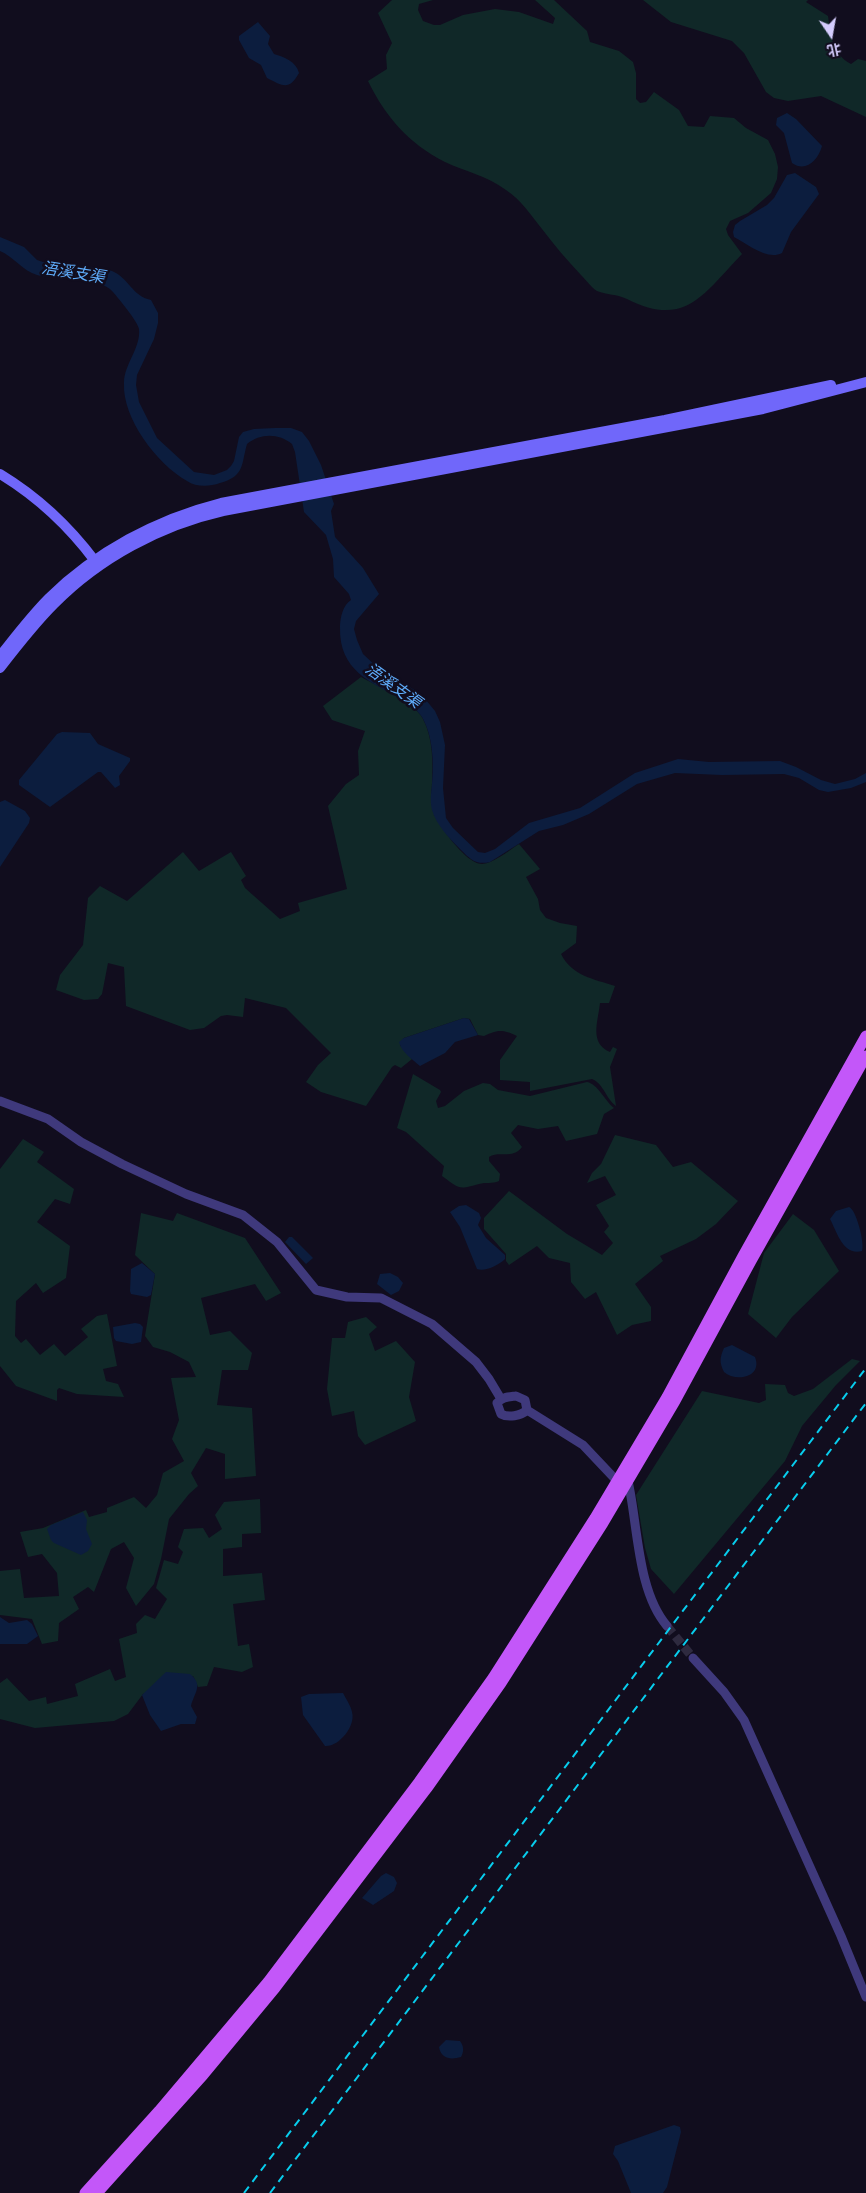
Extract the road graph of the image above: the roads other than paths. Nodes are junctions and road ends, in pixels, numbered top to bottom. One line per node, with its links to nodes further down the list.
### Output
1 (866, 378): 4 (main road)
2 (866, 382): 4 (main road)
3 (0, 474): 6 (main road)
4 (336, 485): 5 (main road)
5 (288, 495): 6 (main road); 8 (main road)
6 (95, 560): 7 (main road)
7 (0, 656)
8 (0, 668)
9 (866, 1036): 14 (main road)
10 (866, 1056): 14 (main road)
11 (0, 1101): 12 (street)
12 (501, 1399): 13 (street); 13 (street)
13 (527, 1410): 14 (street)
14 (622, 1481): 15 (street); 18 (main road); 19 (main road)
15 (667, 1626)
16 (694, 1658): 17 (street)
17 (866, 1997)
18 (84, 2193)
19 (98, 2193)

